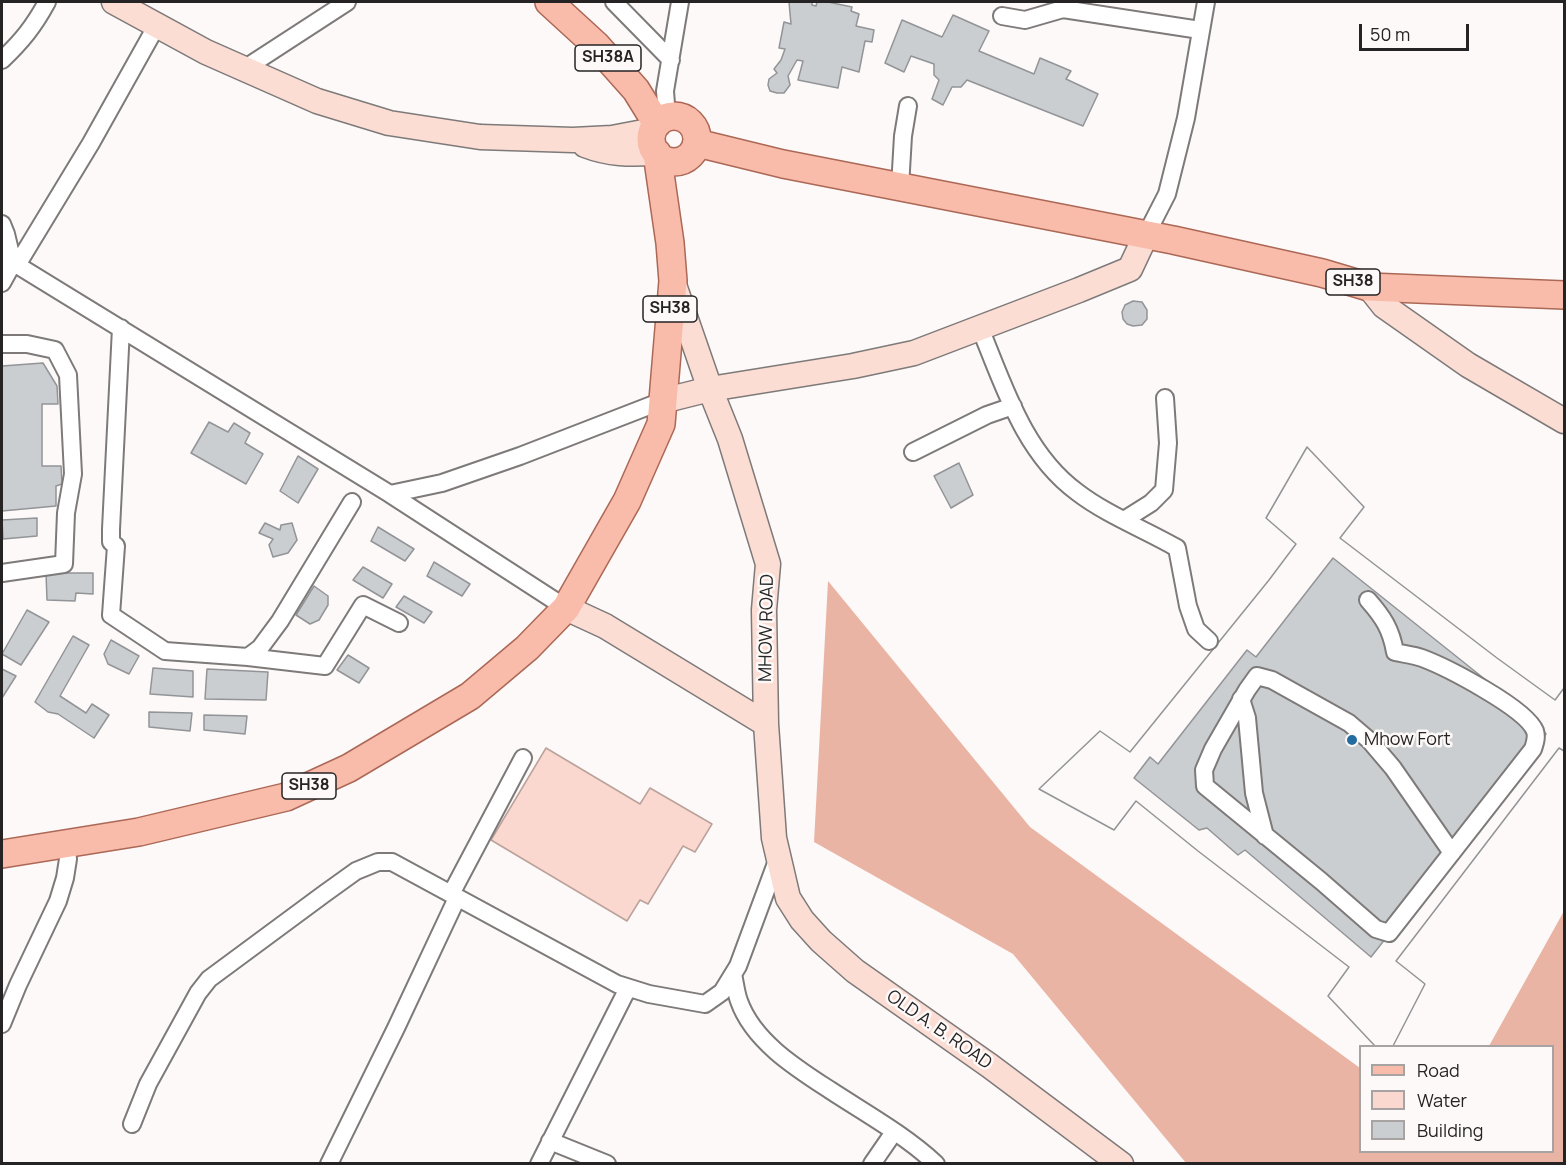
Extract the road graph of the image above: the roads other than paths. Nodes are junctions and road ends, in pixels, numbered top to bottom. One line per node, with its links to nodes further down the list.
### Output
1 (47, 2): 11 (street)
2 (114, 2): 9 (street)
3 (347, 2): 13 (street)
4 (549, 2): 15 (main road, SH38A)
5 (614, 2): 12 (street)
6 (680, 2): 12 (street)
7 (1206, 2): 10 (street)
8 (1002, 16): 10 (street)
9 (157, 25): 13 (street); 21 (street)
10 (1200, 30): 20 (street)
11 (2, 60)
12 (671, 60): 15 (street)
13 (244, 69): 15 (street)
14 (908, 106): 17 (street)
15 (659, 131): 16 (main road, SH38); 16 (main road); 18 (main road, SH38)
16 (692, 150): 17 (main road, SH38); 18 (main road)
17 (900, 187): 20 (main road, SH38)
18 (665, 216): 22 (main road, SH38)
19 (2, 224): 21 (street)
20 (1146, 235): 24 (main road, SH38); 27 (street)
21 (10, 261): 23 (street); 26 (street)
22 (672, 281): 29 (street, MHOW ROAD); 31 (main road, SH38)
23 (2, 283)
24 (1369, 287): 25 (main road, SH38); 33 (street)
25 (1564, 295)
26 (121, 328): 35 (street); 43 (street)
27 (980, 328): 29 (street); 32 (street)
28 (2, 344): 38 (street)
29 (710, 389): 31 (street); 45 (street, MHOW ROAD)
30 (1165, 398): 37 (street)
31 (662, 402): 35 (street); 40 (main road, SH38)
32 (1013, 406): 34 (street); 37 (street)
33 (1564, 421)
34 (913, 452)
35 (390, 494): 40 (street)
36 (352, 502): 43 (street)
37 (1124, 520): 42 (street)
38 (2, 573)
39 (1368, 600): 49 (street)
40 (566, 608): 45 (street); 48 (main road, SH38)
41 (399, 623): 43 (street)
42 (1209, 641)
43 (248, 657)
44 (1241, 699): 47 (street); 47 (street); 49 (street)
45 (766, 724): 51 (street, MHOW ROAD)
46 (523, 758): 52 (street)
47 (1265, 836): 49 (street)
48 (66, 843): 50 (main road, SH38); 55 (street)
49 (1452, 853)
50 (2, 854)
51 (780, 867): 53 (street); 64 (street, OLD A. B. ROAD)
52 (454, 896): 54 (street); 56 (street); 59 (street)
53 (733, 974): 54 (street); 57 (street)
54 (628, 988): 58 (street)
55 (2, 1024)
56 (132, 1124)
57 (894, 1132): 62 (street); 63 (street)
58 (550, 1141): 60 (street); 61 (street)
59 (329, 1164)
60 (539, 1164)
61 (607, 1164)
62 (872, 1164)
63 (936, 1164)
64 (1121, 1164)

